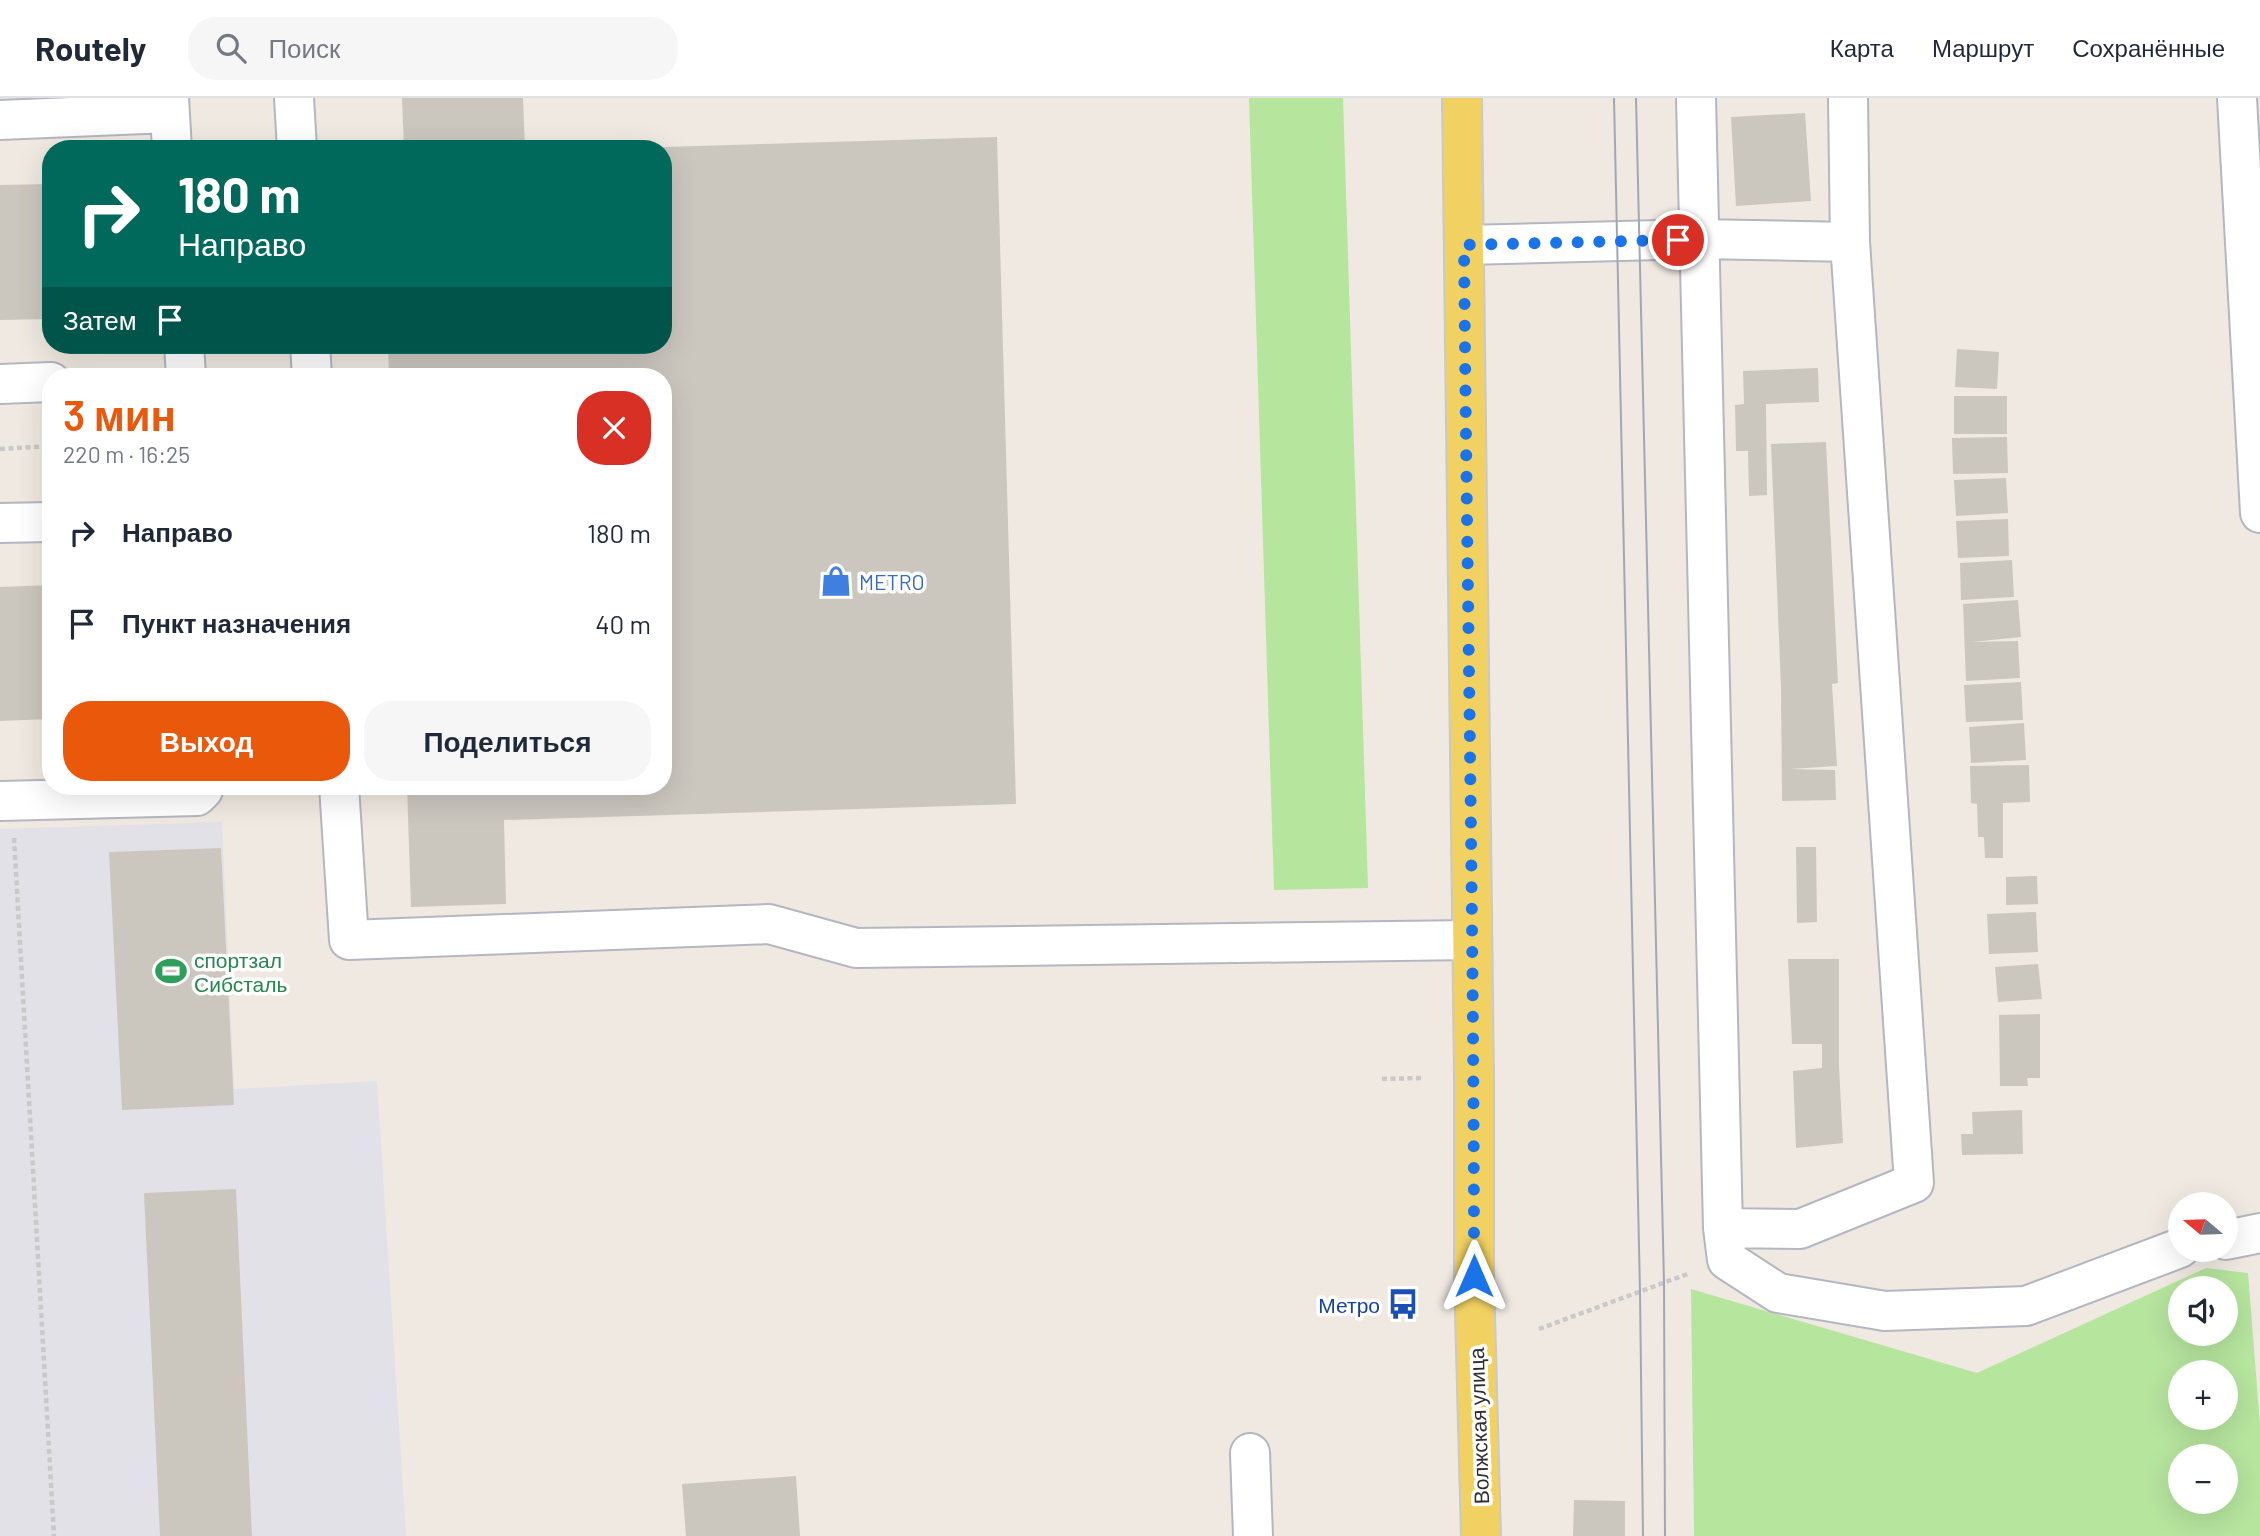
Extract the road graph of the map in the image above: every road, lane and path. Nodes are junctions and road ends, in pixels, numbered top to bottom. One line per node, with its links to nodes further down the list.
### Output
1 (294, 98): 8 (street)
2 (1462, 98): 12 (main road, Волжская улица)
3 (1696, 98): 10 (street)
4 (1847, 98): 11 (street)
5 (2237, 98): 9 (street)
6 (0, 120): 7 (street)
7 (170, 120)
8 (296, 140)
9 (2250, 149): 17 (street)
10 (1698, 239): 11 (street); 12 (street); 28 (street)
11 (1850, 242): 28 (street)
12 (1464, 245): 23 (main road, Волжская улица)
13 (42, 382): 14 (street)
14 (0, 384)
15 (42, 447): 16 (path)
16 (0, 449)
17 (2260, 513)
18 (42, 522): 19 (street)
19 (0, 523)
20 (198, 795): 22 (street)
21 (340, 795): 23 (street)
22 (6, 801): 32 (path)
23 (1472, 940): 34 (main road, Волжская улица)
24 (1421, 1078): 25 (path)
25 (1382, 1079)
26 (2260, 1233): 27 (street)
27 (2238, 1238)
28 (1725, 1244): 29 (street); 30 (path)
29 (2168, 1253)
30 (1539, 1329)
31 (1250, 1453): 33 (street)
32 (54, 1536)
33 (1253, 1536)
34 (1481, 1536)

